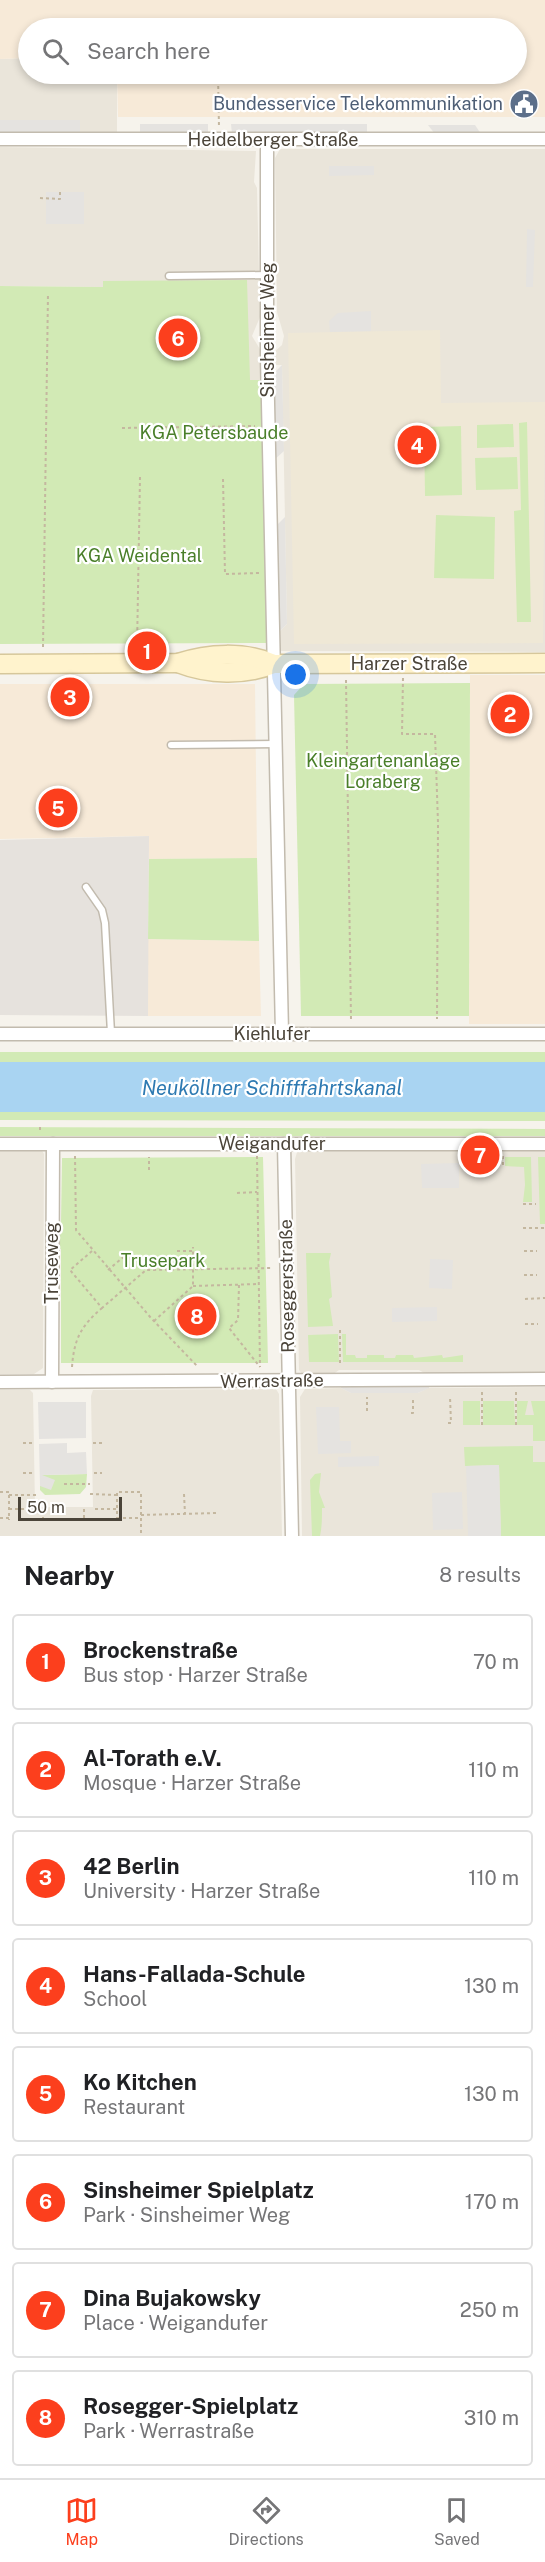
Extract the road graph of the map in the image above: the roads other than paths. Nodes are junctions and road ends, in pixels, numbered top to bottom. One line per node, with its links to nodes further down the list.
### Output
1 (0, 139): 3 (street, Heidelberger Straße)
2 (545, 139): 3 (street, Heidelberger Straße)
3 (267, 141): 4 (street, Sinsheimer Weg)
4 (268, 275): 5 (lane); 8 (street, Sinsheimer Weg)
5 (169, 276)
6 (545, 663): 8 (street, Harzer Straße)
7 (0, 664): 8 (street, Harzer Straße)
8 (274, 664): 9 (street, Sinsheimer Weg)
9 (276, 744): 10 (lane); 12 (street, Sinsheimer Weg)
10 (171, 745)
11 (86, 886): 14 (lane)
12 (282, 1033): 14 (street, Kiehlufer); 15 (street, Kiehlufer)
13 (0, 1034): 14 (street, Kiehlufer)
14 (111, 1034)
15 (545, 1034)
16 (0, 1144): 17 (street, Weigandufer)
17 (53, 1144): 18 (street, Weigandufer); 23 (street, Truseweg)
18 (284, 1144): 19 (street, Weigandufer); 21 (street, Roseggerstraße)
19 (545, 1144)
20 (545, 1379): 21 (street, Werrastraße)
21 (289, 1381): 23 (street, Werrastraße); 24 (street, Roseggerstraße)
22 (0, 1382): 23 (street, Werrastraße)
23 (52, 1382)
24 (292, 1536)

